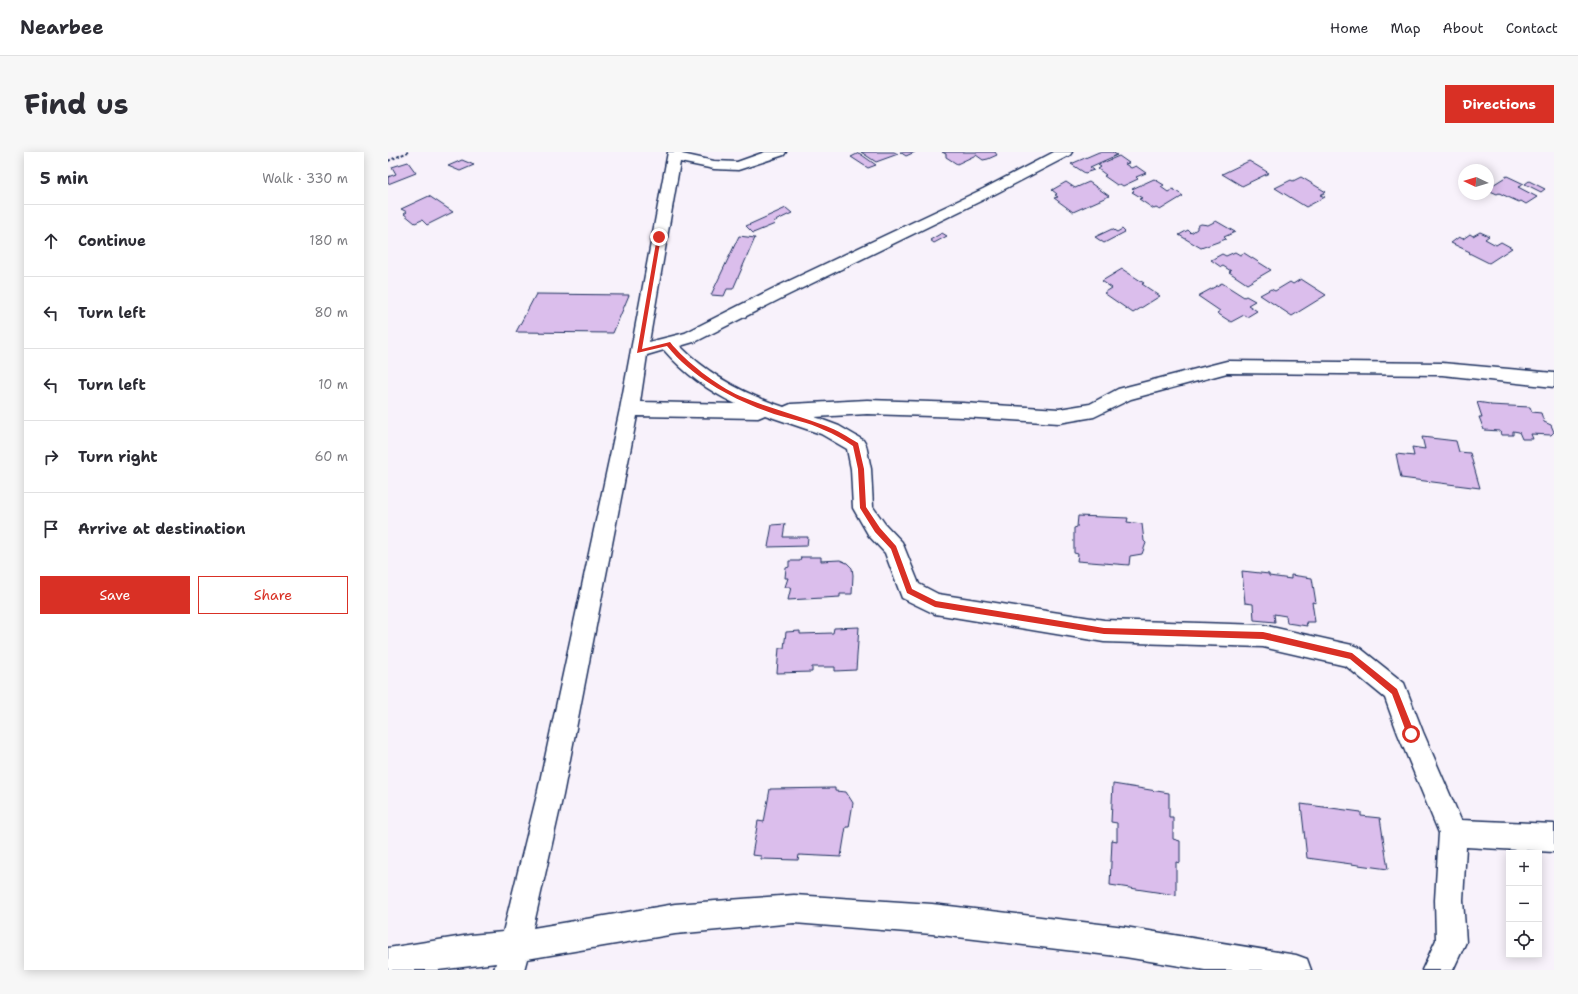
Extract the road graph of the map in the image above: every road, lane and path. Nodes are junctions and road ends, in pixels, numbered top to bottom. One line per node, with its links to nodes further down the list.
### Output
1 (408, 152): 5 (path)
2 (779, 152): 4 (street)
3 (1064, 152): 6 (street)
4 (675, 154): 7 (street)
5 (388, 161)
6 (668, 344): 7 (street); 10 (street)
7 (638, 351): 9 (street)
8 (1554, 380): 10 (street)
9 (629, 409): 10 (street); 13 (street)
10 (776, 412): 11 (street)
11 (1453, 833): 12 (street); 16 (street)
12 (1554, 838)
13 (512, 958): 14 (street); 15 (street)
14 (388, 963)
15 (1296, 970)
16 (1437, 970)

